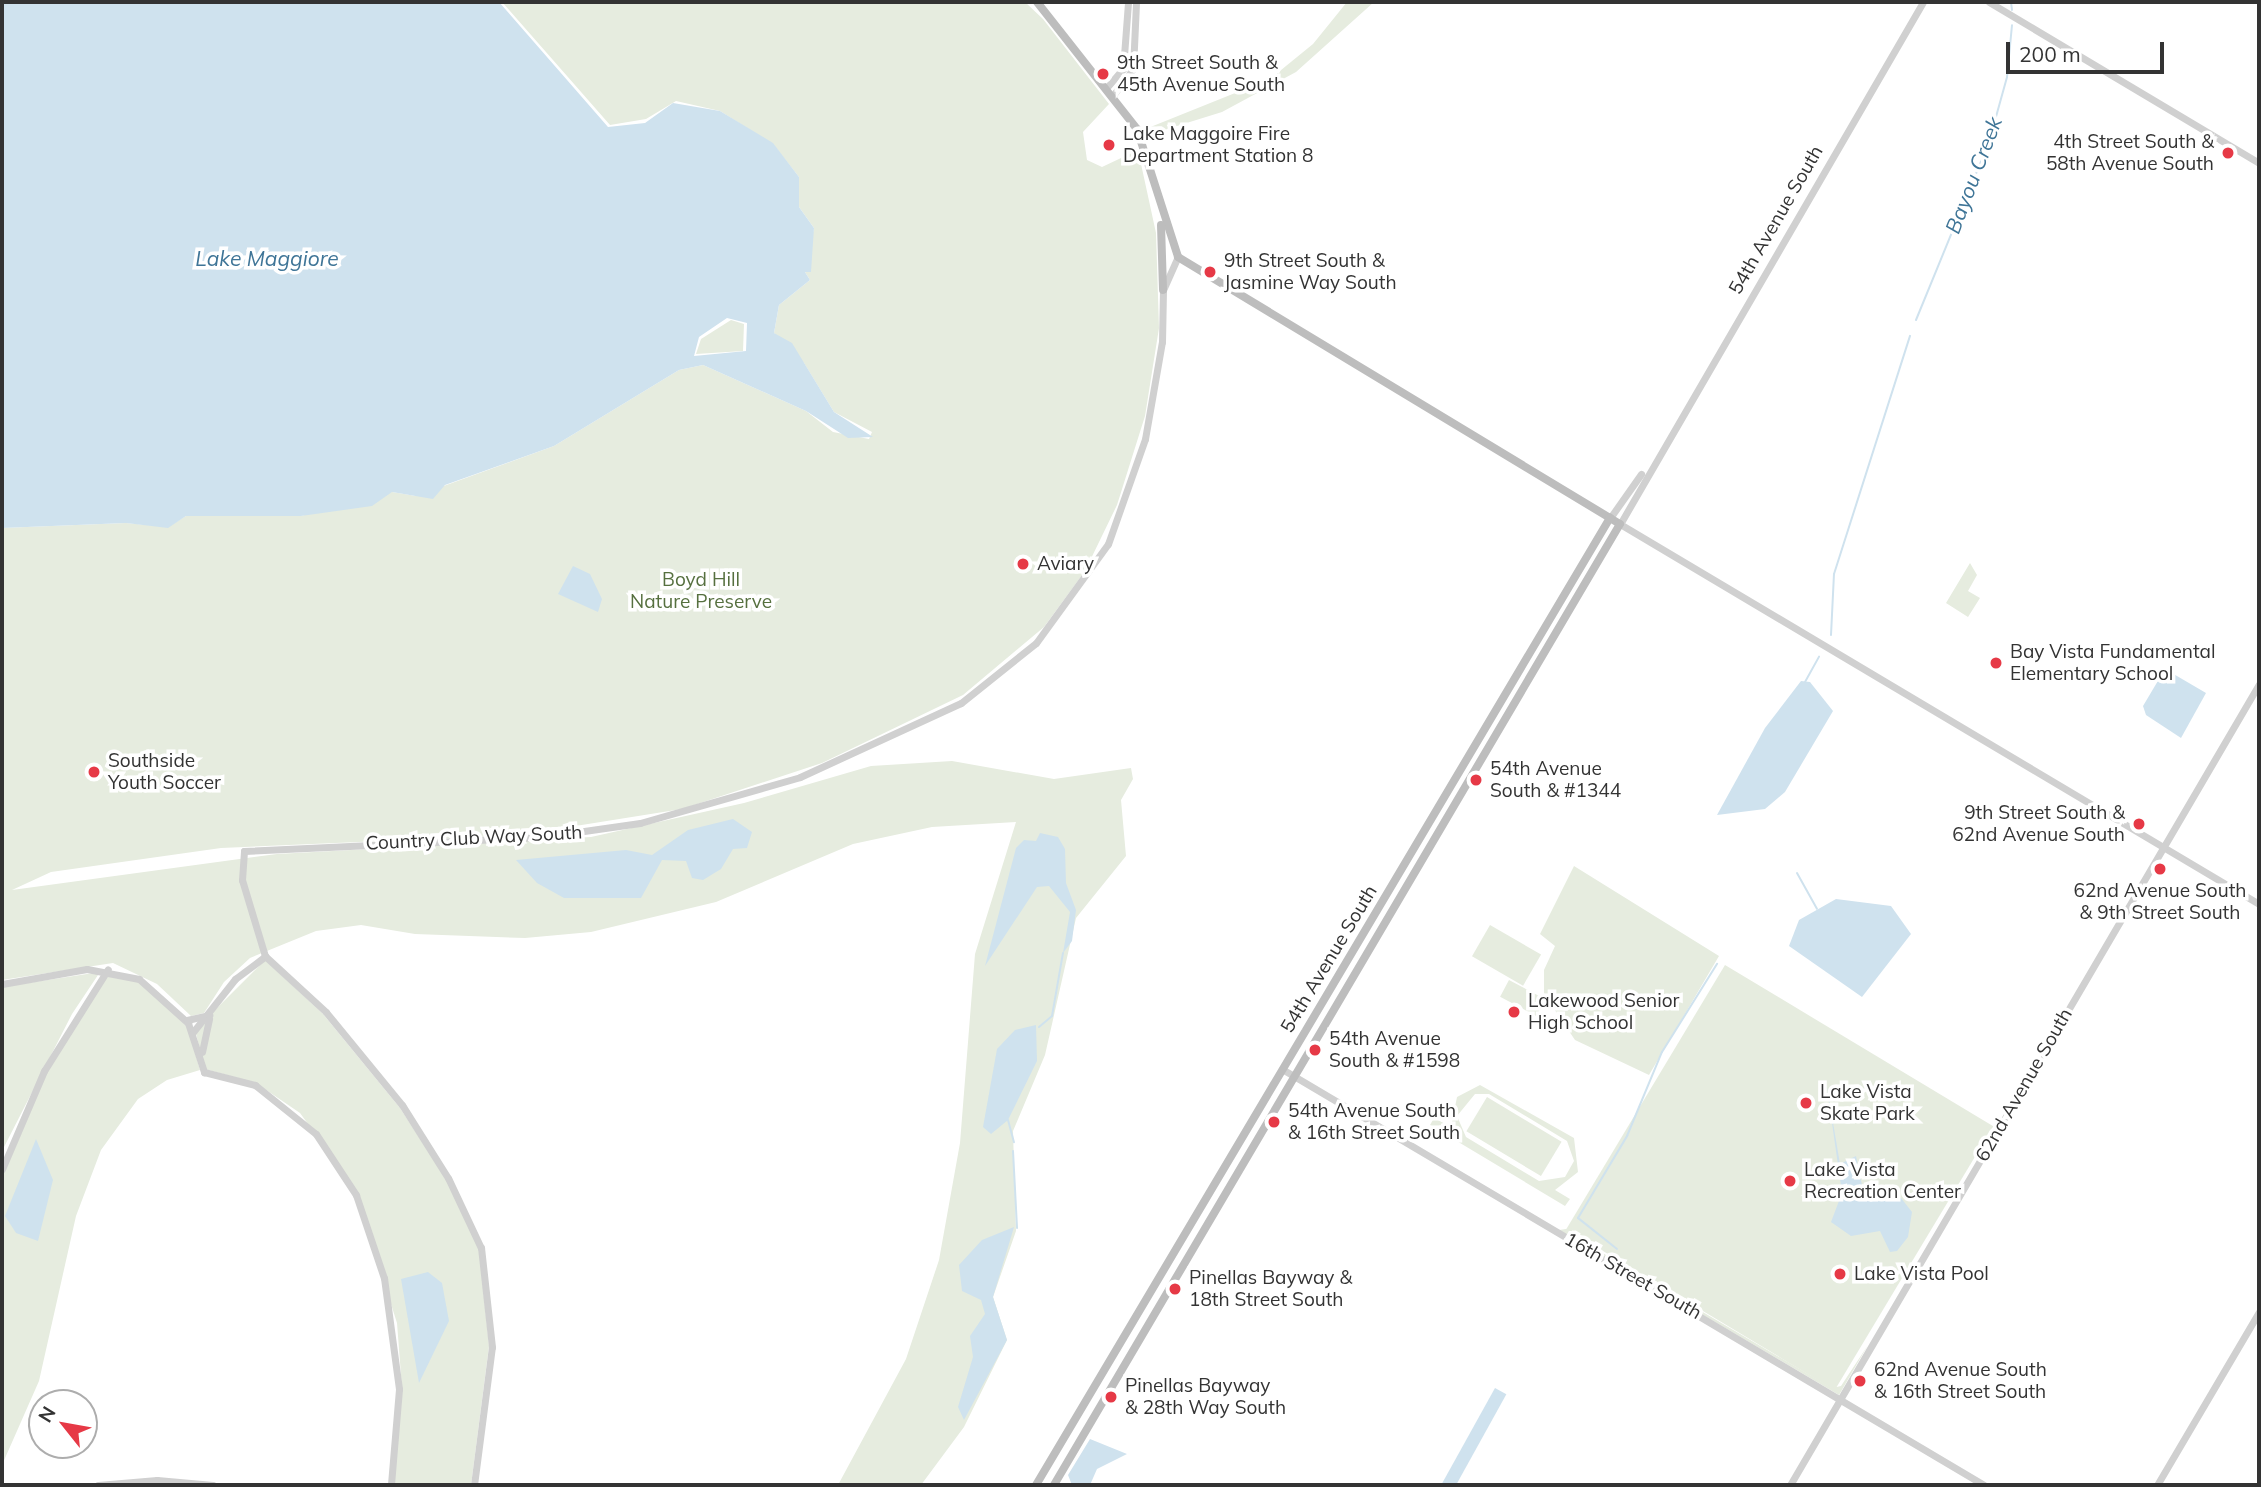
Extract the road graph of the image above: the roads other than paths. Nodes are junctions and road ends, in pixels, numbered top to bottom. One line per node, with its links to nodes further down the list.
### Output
1 (1037, 2): 6 (main road)
2 (1128, 2): 6 (street)
3 (1136, 2): 7 (street)
4 (1923, 2): 12 (street, 54th Avenue South)
5 (1989, 2): 8 (street)
6 (1108, 86): 7 (main road)
7 (1114, 94): 9 (main road)
8 (2259, 163)
9 (1161, 208): 10 (main road); 11 (main road)
10 (1178, 257): 11 (street, Country Club Way South); 13 (main road)
11 (1163, 290): 18 (street, Country Club Way South)
12 (1656, 454): 13 (street, 54th Avenue South); 14 (street, 54th Avenue South)
13 (1610, 518): 14 (main road); 25 (main road, 54th Avenue South)
14 (1620, 524): 16 (street); 26 (main road, 54th Avenue South)
15 (2259, 684): 16 (street, 62nd Avenue South)
16 (2164, 846): 17 (street); 29 (street, 62nd Avenue South)
17 (2259, 904)
18 (265, 956): 21 (street); 33 (street)
19 (108, 969): 20 (street); 22 (street); 27 (street)
20 (2, 984)
21 (210, 1016): 22 (street); 23 (street); 24 (street)
22 (187, 1020): 23 (street)
23 (193, 1032): 24 (street)
24 (201, 1056): 32 (street)
25 (1282, 1069): 26 (street, 16th Street South); 34 (main road, 54th Avenue South)
26 (1293, 1075): 29 (street, 16th Street South); 35 (main road, 54th Avenue South)
27 (2, 1168)
28 (2259, 1312): 38 (street)
29 (1840, 1399): 36 (street, 62nd Avenue South); 37 (street, 16th Street South)
30 (98, 1485): 31 (street)
31 (213, 1485)
32 (391, 1485)
33 (474, 1485)
34 (1036, 1485)
35 (1054, 1485)
36 (1790, 1485)
37 (1984, 1485)
38 (2157, 1485)

